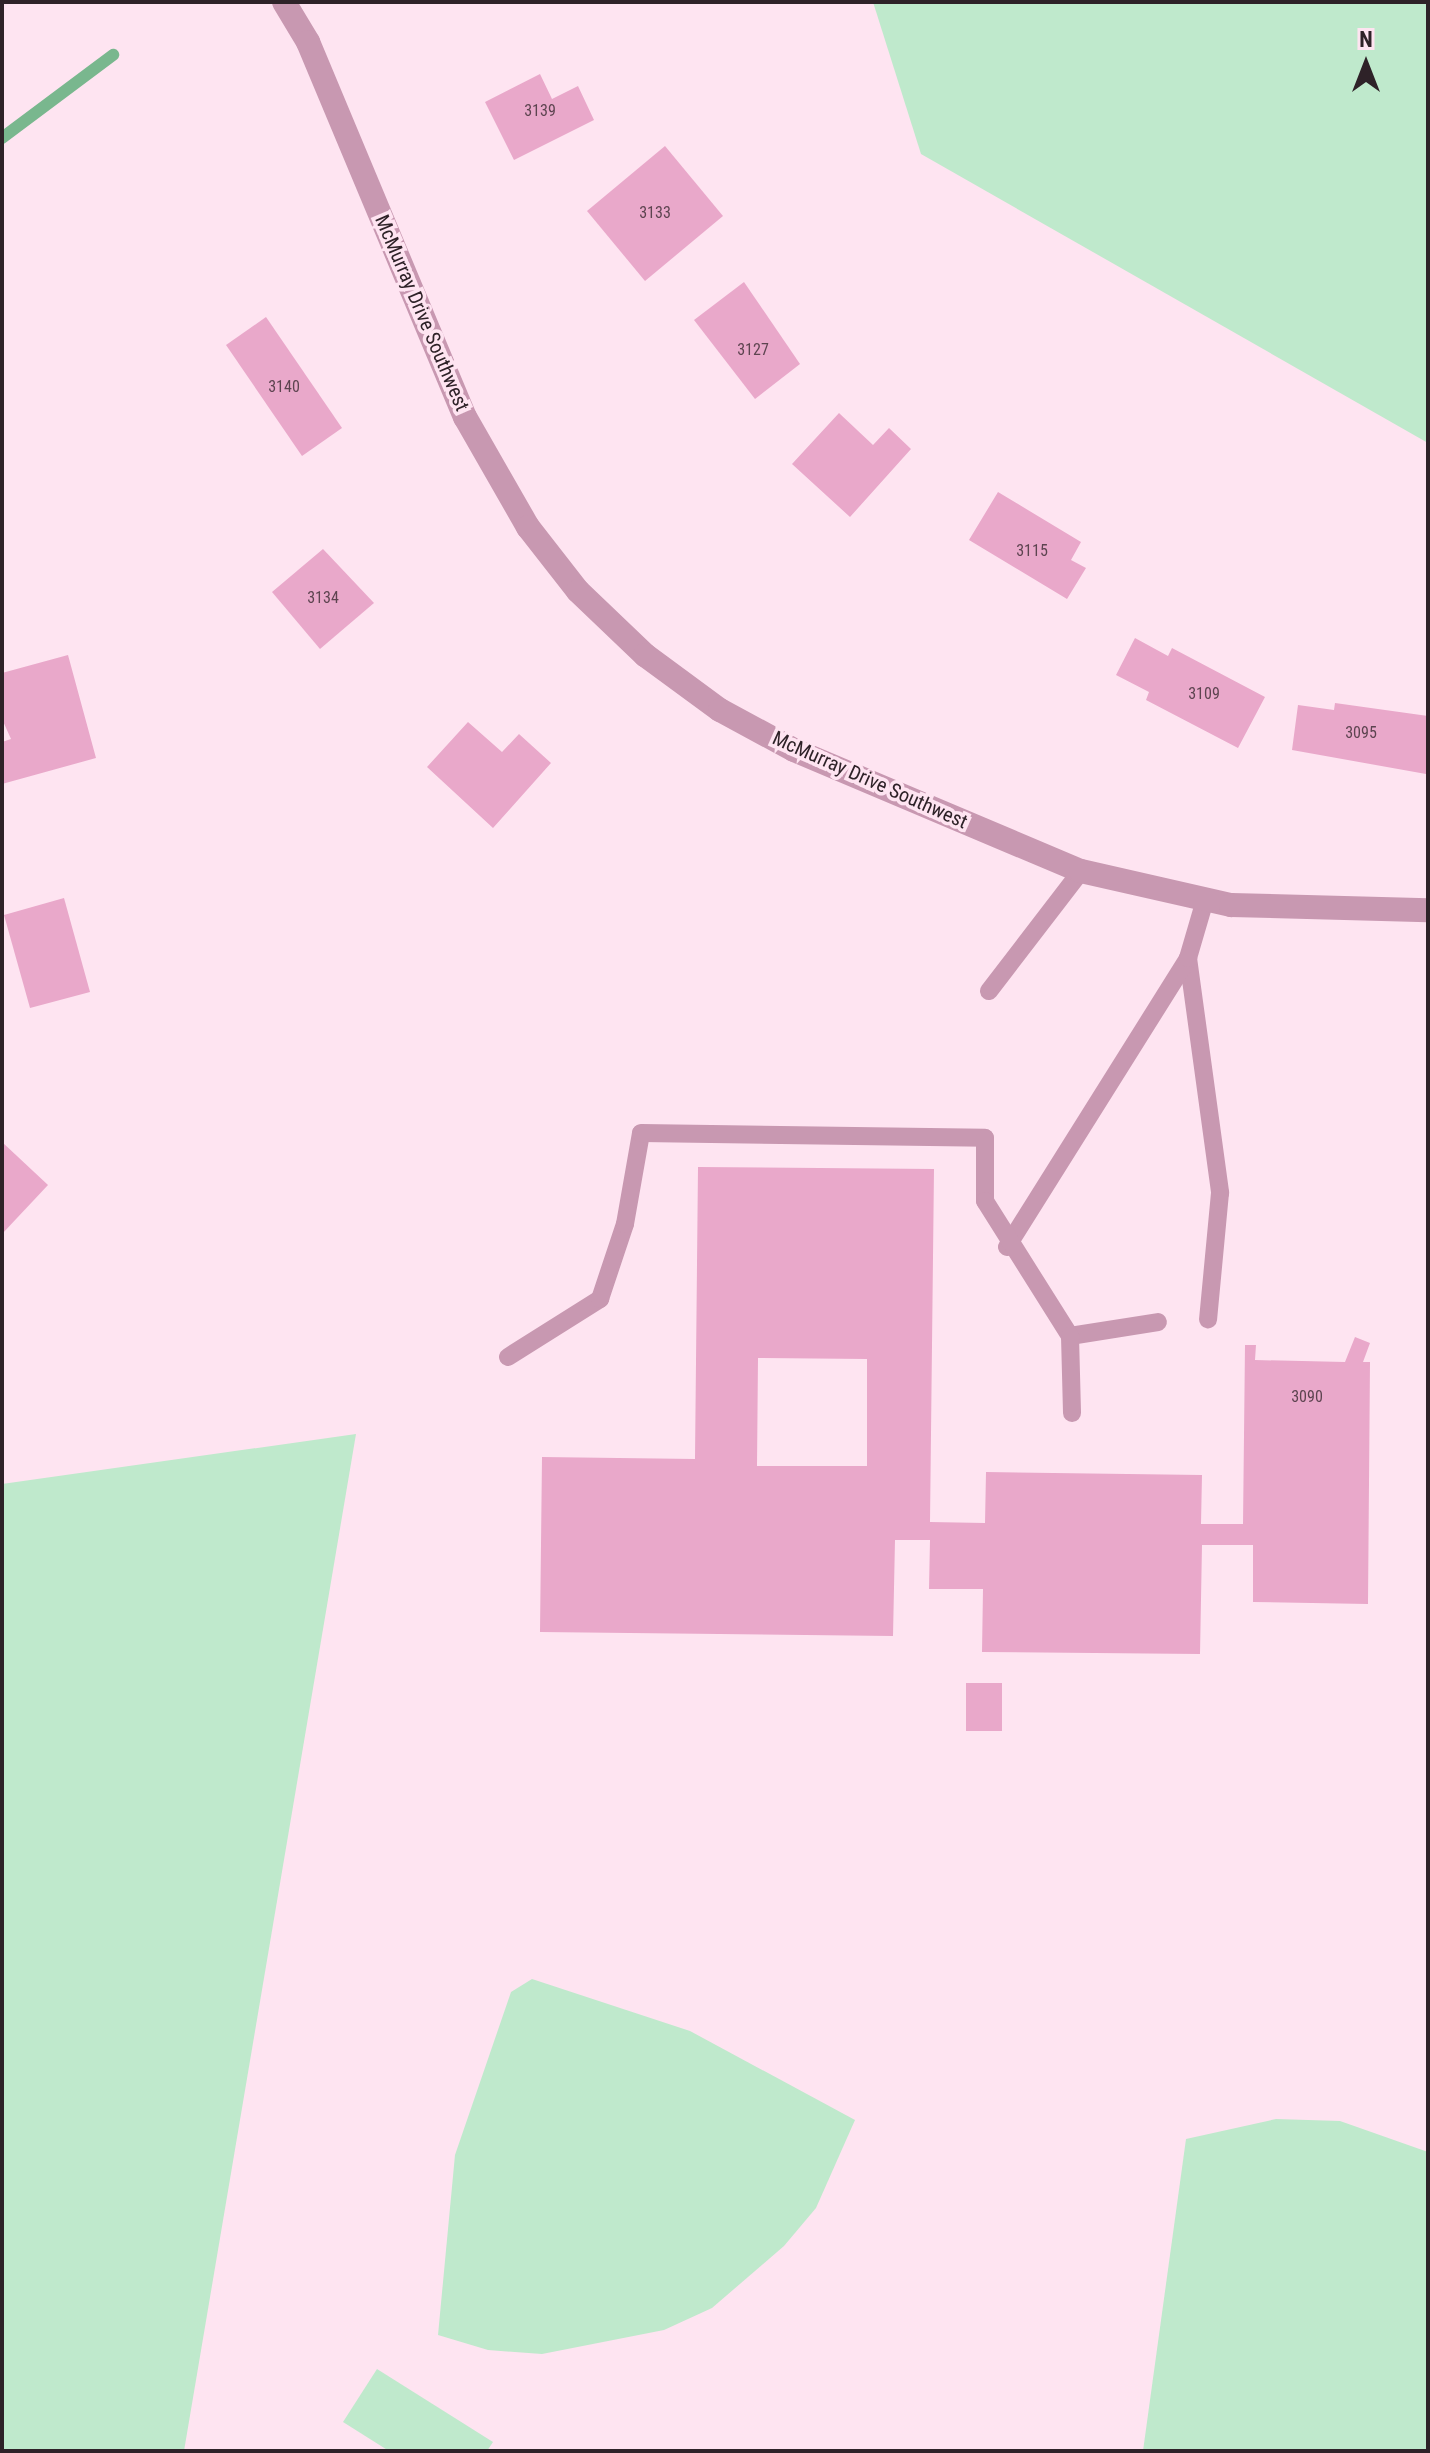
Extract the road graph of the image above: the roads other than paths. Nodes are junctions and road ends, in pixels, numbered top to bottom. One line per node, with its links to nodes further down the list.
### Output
1 (284, 2): 2 (street, McMurray Drive Southwest)
2 (1081, 871): 3 (street, McMurray Drive Southwest); 6 (lane)
3 (1205, 900): 4 (street, McMurray Drive Southwest); 5 (lane)
4 (1428, 910)
5 (1188, 958): 7 (lane); 8 (lane)
6 (989, 991)
7 (1007, 1247): 10 (lane); 11 (lane)
8 (1208, 1319)
9 (1158, 1322): 10 (lane)
10 (1070, 1336): 12 (lane)
11 (508, 1357)
12 (1072, 1413)

